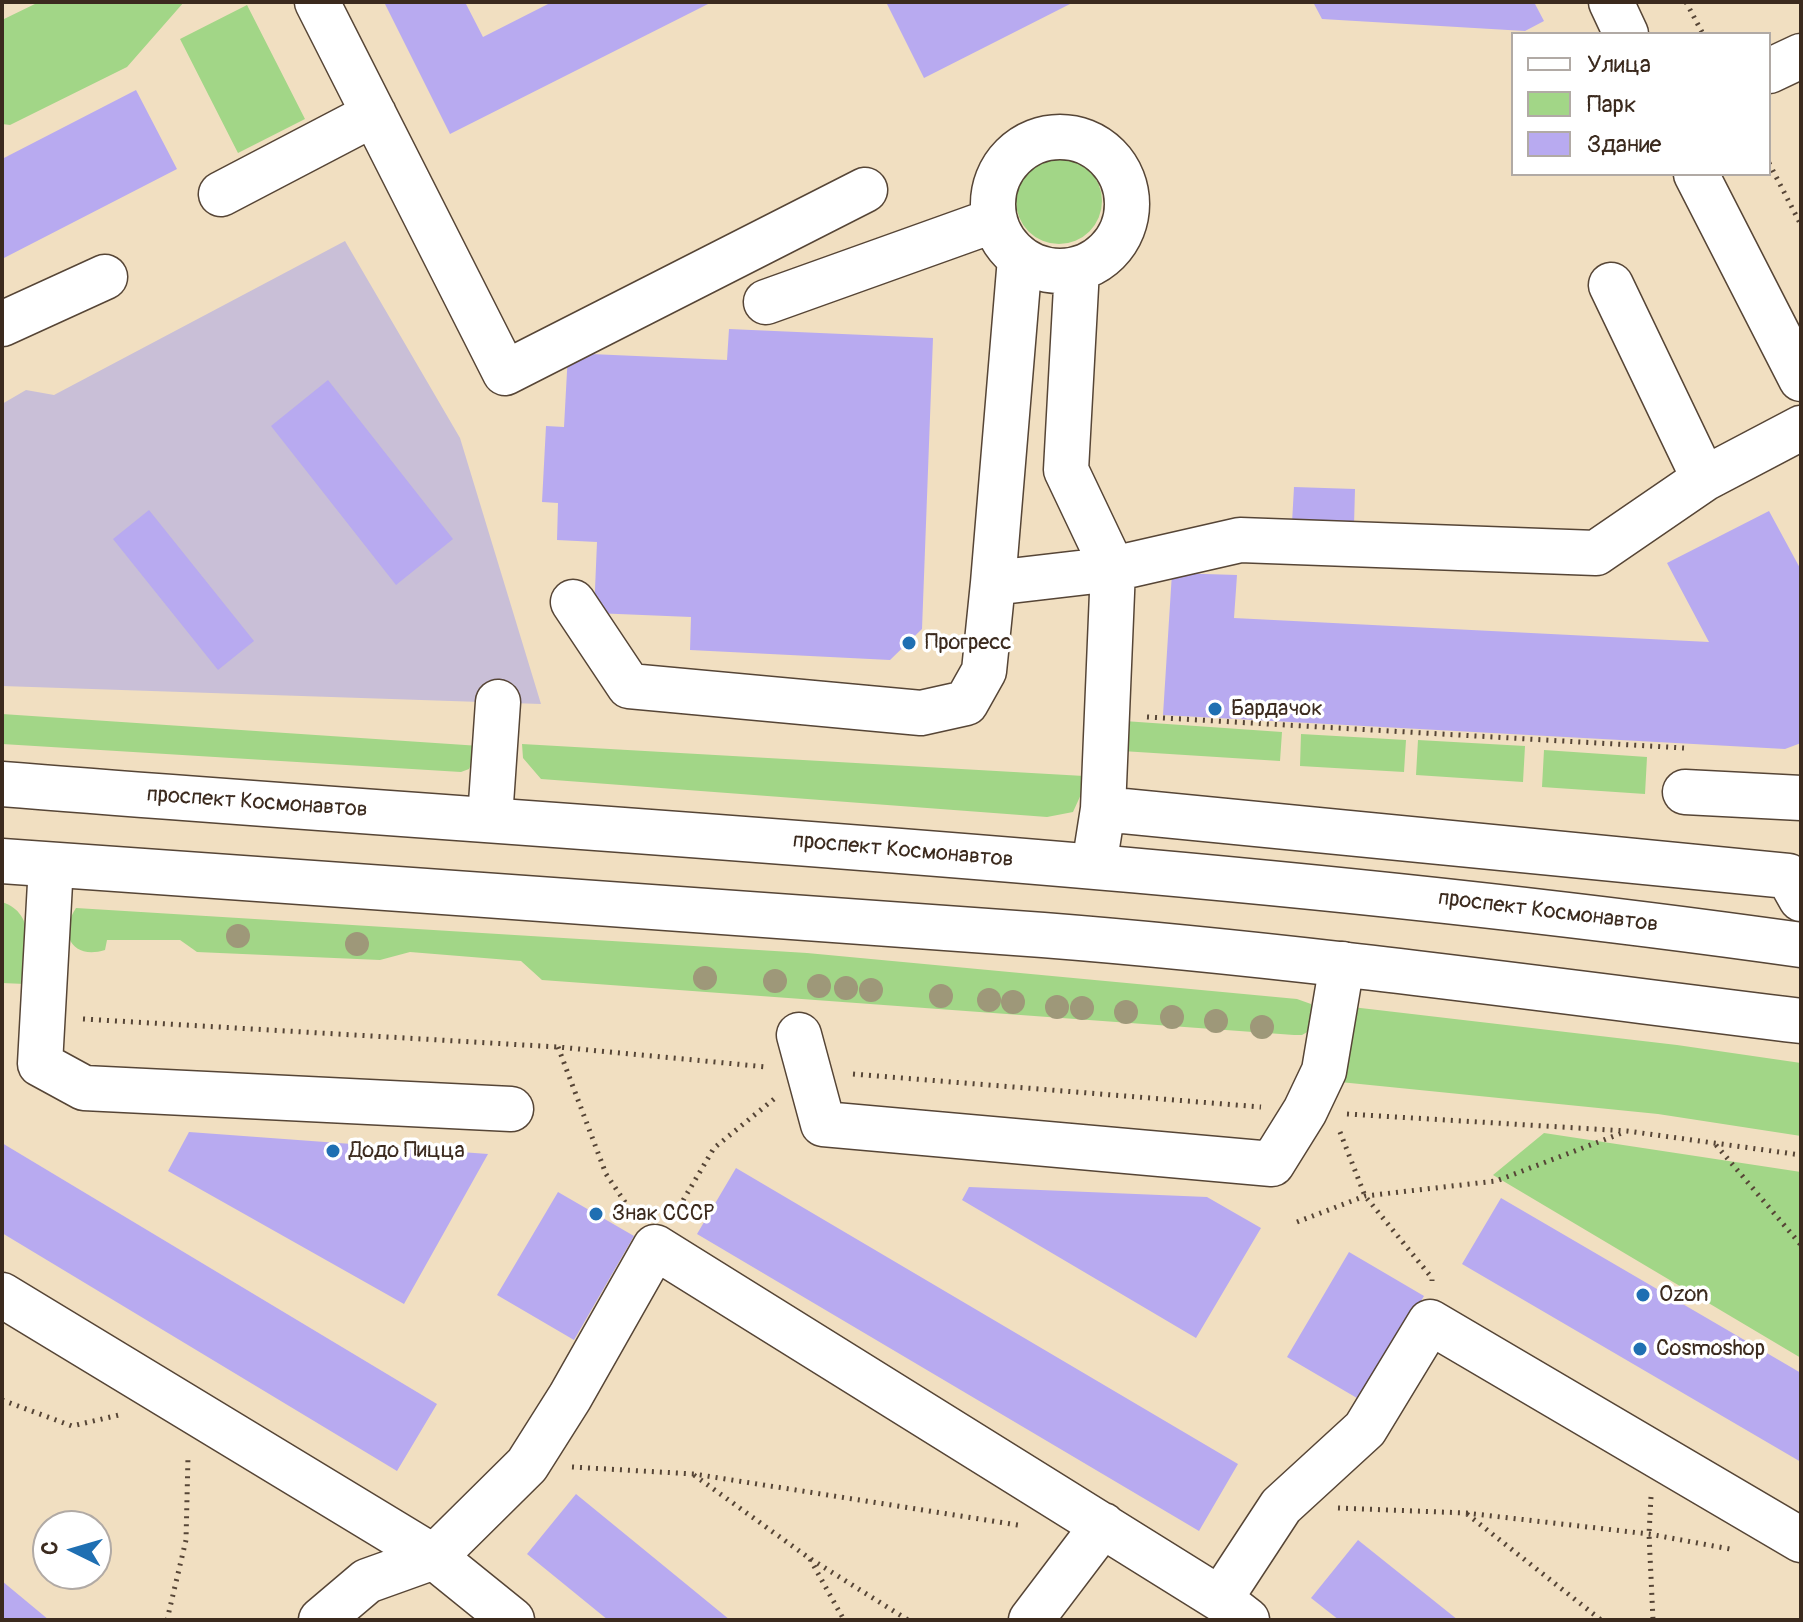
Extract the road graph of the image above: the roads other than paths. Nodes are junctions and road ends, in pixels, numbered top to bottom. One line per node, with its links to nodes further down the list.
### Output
1 (317, 2): 6 (main road)
2 (1611, 2): 3 (main road)
3 (1625, 32)
4 (1801, 56): 5 (main road)
5 (1771, 70)
6 (374, 114): 8 (main road); 9 (main road)
7 (1697, 176): 17 (main road)
8 (865, 190)
9 (221, 194)
10 (995, 220): 11 (main road); 12 (main road); 15 (main road)
11 (1020, 258): 12 (main road); 21 (main road)
12 (1077, 269): 20 (main road)
13 (105, 277): 16 (main road)
14 (1611, 285): 19 (main road)
15 (766, 302)
16 (2, 324)
17 (1801, 379)
18 (1801, 428): 19 (main road)
19 (1704, 479): 20 (main road)
20 (1113, 569): 21 (main road); 27 (main road)
21 (993, 583): 22 (main road)
22 (573, 602)
23 (498, 702): 28 (main road)
24 (2, 784): 28 (main road, проспект Космонавтов)
25 (1685, 792): 26 (main road)
26 (1801, 798)
27 (1103, 809): 31 (main road); 32 (main road)
28 (490, 818): 31 (main road, проспект Космонавтов)
29 (2, 861): 30 (main road)
30 (51, 865): 34 (main road); 37 (main road)
31 (1094, 866): 33 (main road, проспект Космонавтов)
32 (1801, 899)
33 (1801, 945)
34 (1342, 964): 35 (main road); 36 (main road)
35 (1801, 1021)
36 (804, 1053)
37 (511, 1109)
38 (2, 1295): 41 (main road)
39 (1801, 1540): 42 (main road)
40 (1091, 1541): 41 (main road); 42 (main road); 45 (main road)
41 (434, 1557): 43 (main road); 44 (main road)
42 (1234, 1609)
43 (321, 1620)
44 (512, 1620)
45 (1031, 1620)

